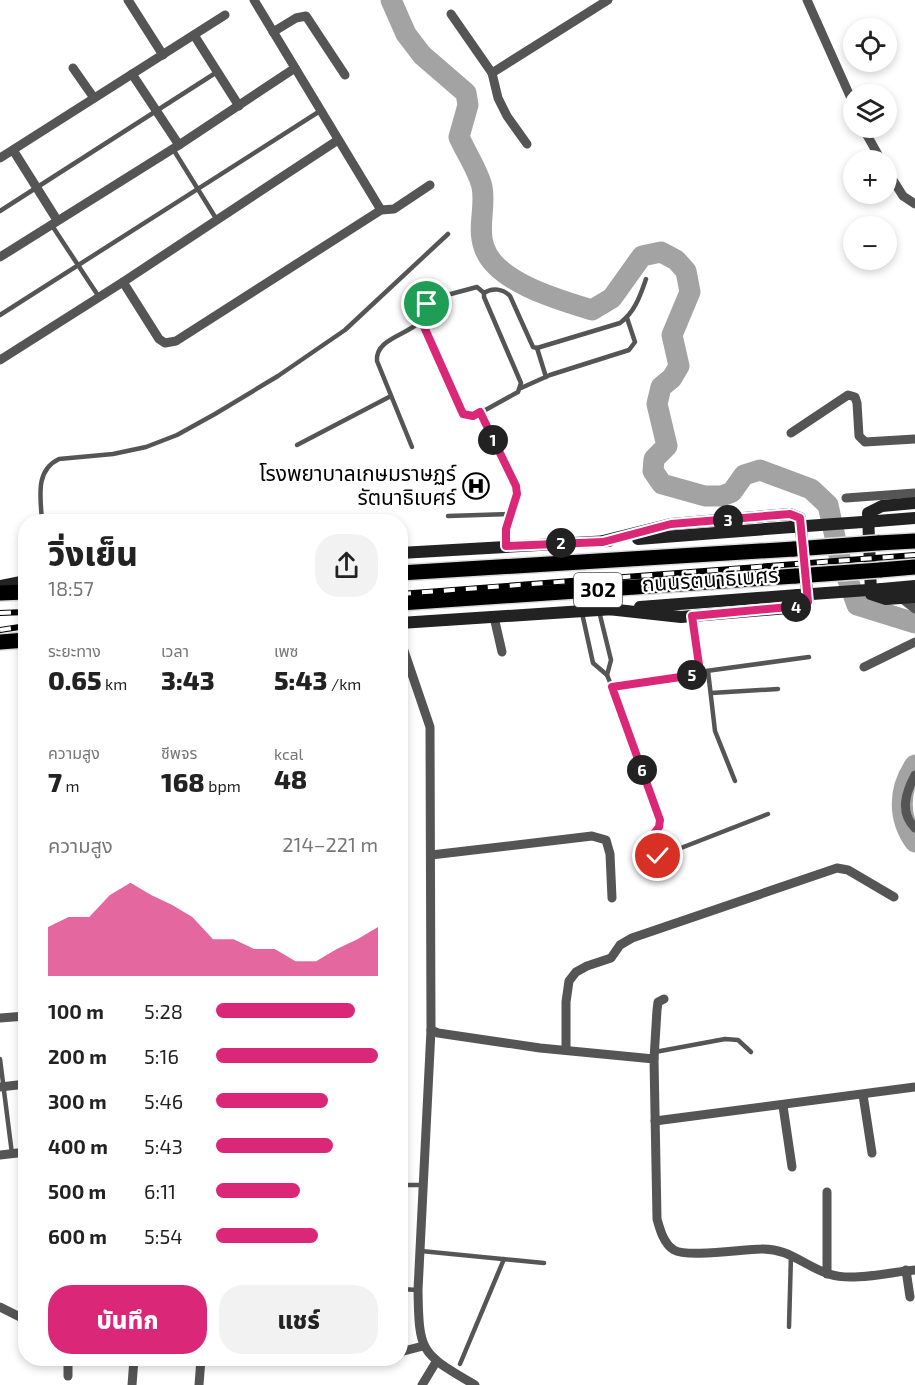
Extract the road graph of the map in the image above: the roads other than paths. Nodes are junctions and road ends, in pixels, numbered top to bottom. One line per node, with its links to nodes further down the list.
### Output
1 (128, 0): 9 (street)
2 (254, 0): 7 (street)
3 (608, 0): 13 (street)
4 (807, 0): 16 (street)
5 (451, 14): 13 (street)
6 (225, 15): 8 (street)
7 (273, 32): 11 (street); 15 (street)
8 (194, 35): 9 (street); 12 (street)
9 (163, 55): 14 (street)
10 (73, 68): 17 (street)
11 (295, 68): 18 (street); 20 (street)
12 (217, 72): 18 (street); 19 (lane)
13 (492, 73): 22 (street)
14 (132, 74): 17 (street); 19 (street)
15 (345, 75)
16 (845, 84)
17 (94, 98): 24 (street)
18 (238, 106): 23 (street)
19 (156, 111): 23 (street); 28 (lane)
20 (320, 111): 21 (street); 29 (lane)
21 (338, 140): 31 (street); 33 (street)
22 (527, 144)
23 (176, 147): 29 (lane); 34 (street)
24 (13, 150): 25 (street); 28 (street)
25 (0, 158)
26 (429, 185): 31 (street)
27 (897, 186): 30 (street)
28 (37, 187): 32 (lane); 34 (street)
29 (198, 189): 33 (lane); 37 (lane)
30 (915, 204)
31 (381, 210): 39 (street)
32 (0, 211)
33 (217, 220): 39 (street)
34 (54, 222): 36 (street); 37 (lane)
35 (448, 234): 58 (lane)
36 (0, 256)
37 (78, 266): 41 (lane); 42 (lane)
38 (646, 279): 43 (lane)
39 (123, 282): 41 (street)
40 (484, 293): 44 (lane); 45 (lane); 48 (lane)
41 (99, 297): 46 (street)
42 (0, 315)
43 (627, 318): 45 (lane); 47 (lane)
44 (421, 320): 49 (lane); 50 (lane)
45 (537, 348): 47 (lane)
46 (0, 360)
47 (546, 376): 48 (lane)
48 (521, 388): 50 (lane)
49 (391, 396): 53 (lane); 54 (lane)
50 (480, 412): 59 (lane)
51 (791, 433): 52 (street)
52 (915, 439)
53 (297, 445)
54 (412, 447)
55 (915, 493): 56 (street)
56 (846, 498)
57 (915, 503): 74 (main road)
58 (42, 514)
59 (510, 514): 60 (lane); 64 (lane)
60 (448, 516)
61 (915, 518): 63 (main road, 302, bridge)
62 (915, 541): 67 (main road, ถนนรัตนาธิเบศร์ / 302, bridge)
63 (603, 542): 64 (main road, 302); 79 (main road)
64 (506, 546): 65 (main road, 302)
65 (408, 552)
66 (915, 567): 75 (main road, ถนนรัตนาธิเบศร์ / 302, bridge)
67 (408, 573)
68 (18, 583): 69 (main road)
69 (0, 586)
70 (915, 586): 76 (main road, ถนนรัตนาธิเบศร์ / 302, bridge)
71 (18, 592): 72 (main road)
72 (0, 593)
73 (915, 597): 74 (main road)
74 (901, 598): 77 (street)
75 (408, 602)
76 (603, 609): 78 (main road, ถนนรัตนาธิเบศร์ / 302); 79 (main road); 91 (lane)
77 (915, 609)
78 (582, 611): 80 (main road, ถนนรัตนาธิเบศร์ / 302); 91 (lane)
79 (692, 616): 90 (lane)
80 (494, 617): 81 (main road, ถนนรัตนาธิเบศร์ / 302); 85 (street)
81 (408, 622)
82 (18, 641): 83 (main road)
83 (0, 642)
84 (915, 642): 88 (street)
85 (502, 652)
86 (809, 657): 89 (lane)
87 (408, 662): 99 (street)
88 (864, 667)
89 (708, 671): 90 (lane); 94 (lane)
90 (700, 672): 92 (lane)
91 (607, 675): 92 (lane)
92 (612, 687): 97 (lane)
93 (778, 689): 94 (lane)
94 (711, 693): 96 (lane)
95 (915, 775): 98 (street)
96 (735, 781)
97 (768, 814)
98 (915, 828)
99 (431, 855): 101 (street); 105 (street)
100 (894, 897): 106 (street)
101 (612, 898)
102 (664, 999): 108 (street)
103 (18, 1017): 104 (street)
104 (0, 1018)
105 (431, 1030): 106 (street); 122 (street)
106 (566, 1050): 108 (street)
107 (751, 1052): 108 (lane)
108 (654, 1055): 115 (street)
109 (0, 1059): 111 (lane)
110 (18, 1085): 111 (street)
111 (1, 1087): 118 (lane)
112 (915, 1088): 113 (street)
113 (862, 1095): 114 (street); 117 (street)
114 (783, 1106): 115 (street); 120 (street)
115 (655, 1121): 125 (street)
116 (18, 1153): 118 (street)
117 (872, 1153)
118 (12, 1154): 119 (street)
119 (0, 1155)
120 (792, 1167)
121 (408, 1185): 122 (lane)
122 (423, 1185): 124 (street)
123 (827, 1192): 129 (street)
124 (421, 1251): 126 (lane); 131 (street)
125 (791, 1254): 129 (street); 135 (lane)
126 (504, 1259): 127 (lane); 139 (lane)
127 (544, 1263)
128 (910, 1270): 129 (street); 132 (street)
129 (827, 1274)
130 (408, 1289): 131 (lane)
131 (418, 1290): 136 (street)
132 (910, 1297)
133 (0, 1307): 134 (street)
134 (18, 1316)
135 (789, 1327)
136 (423, 1346): 137 (street); 138 (street)
137 (408, 1350)
138 (436, 1362): 146 (street); 147 (street)
139 (460, 1364)
140 (68, 1366): 143 (street)
141 (133, 1366): 144 (street)
142 (200, 1366): 145 (street)
143 (68, 1376)
144 (132, 1385)
145 (199, 1385)
146 (422, 1385)
147 (475, 1385)

